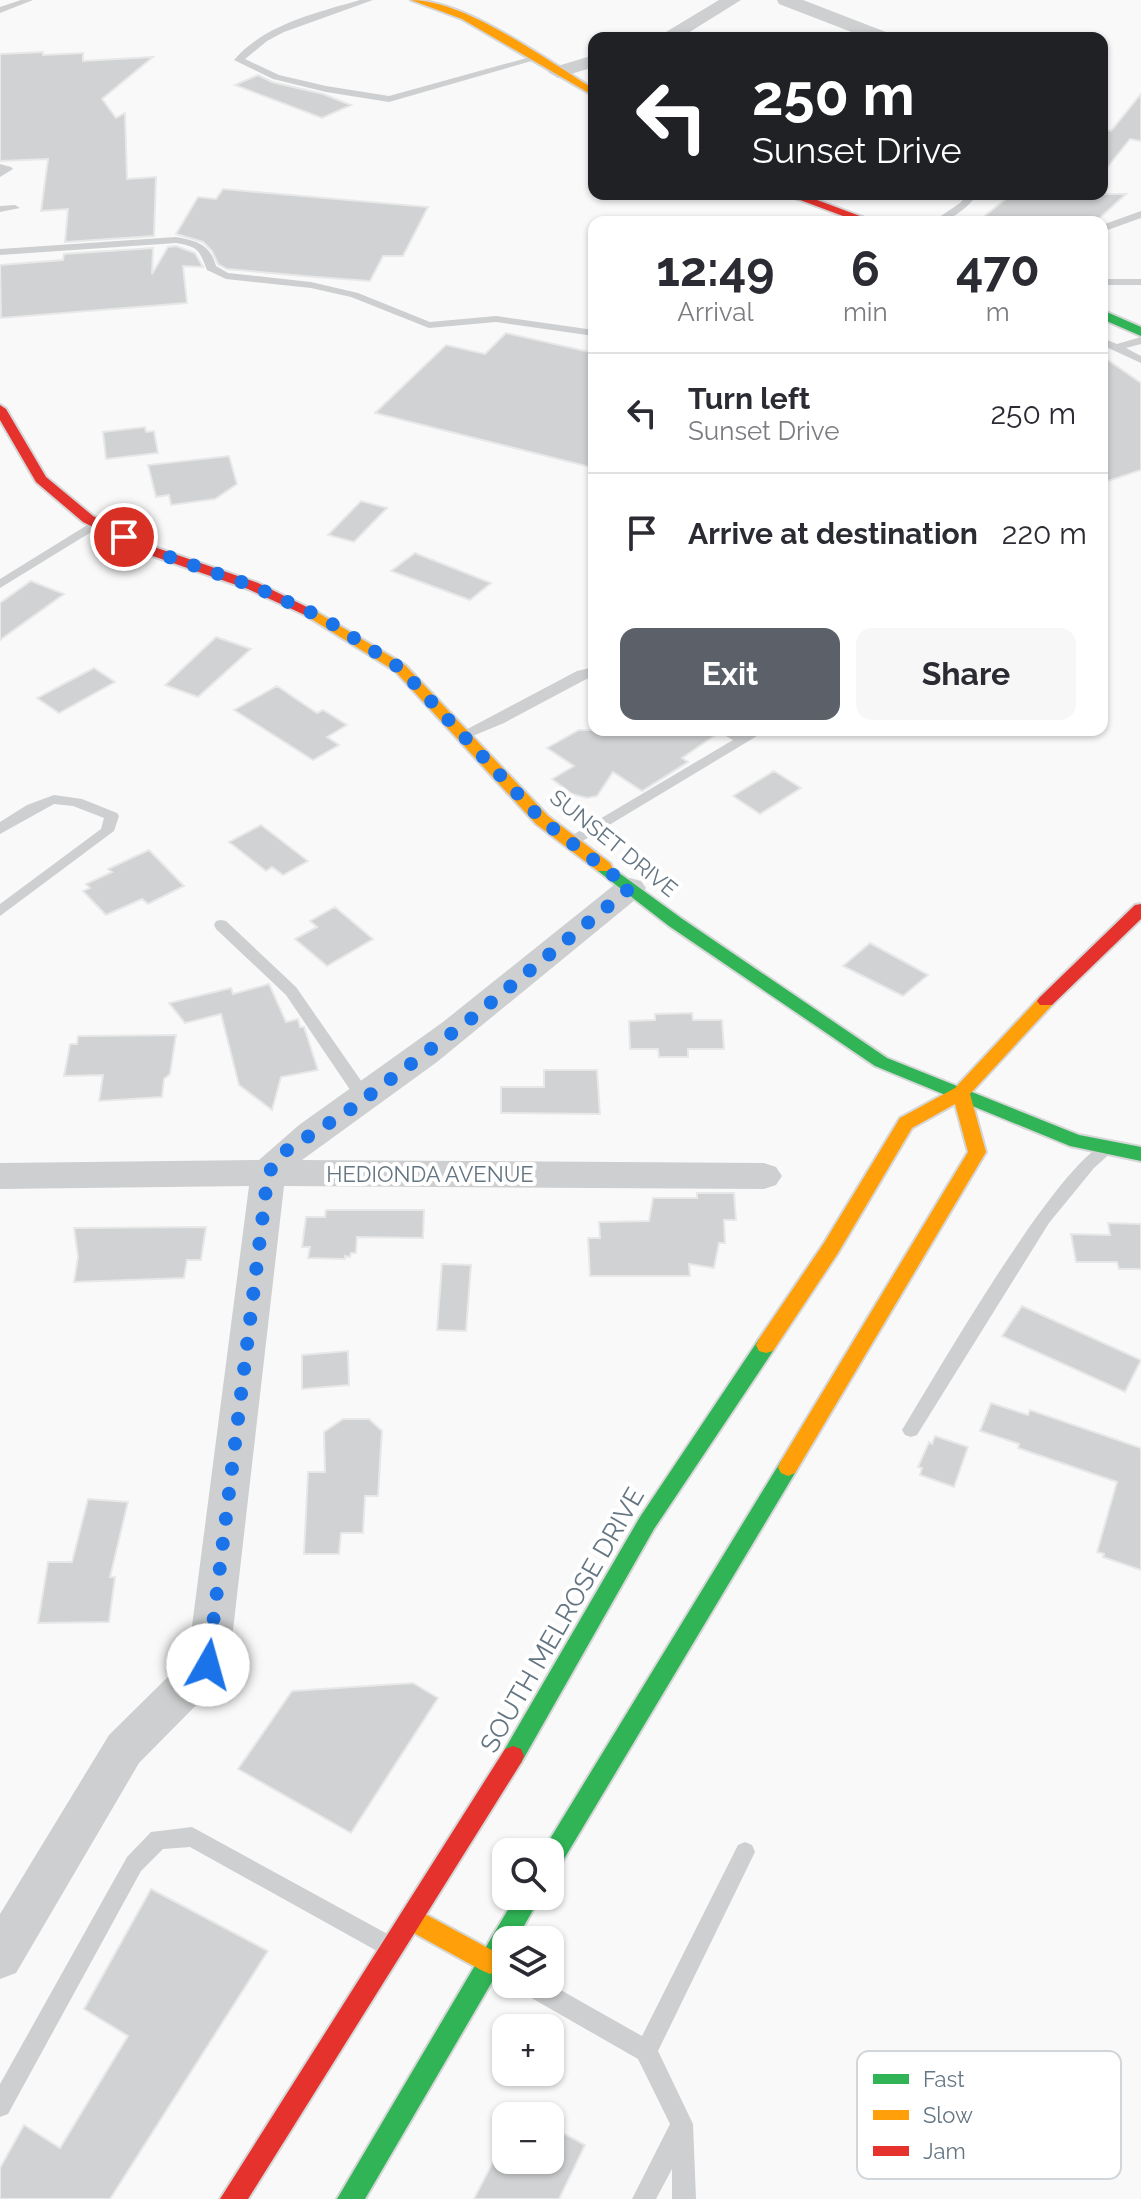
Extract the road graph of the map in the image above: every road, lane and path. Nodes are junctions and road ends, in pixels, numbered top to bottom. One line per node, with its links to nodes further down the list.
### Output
1 (29, 0): 6 (lane)
2 (369, 0): 9 (lane)
3 (416, 0): 9 (main road)
4 (732, 0): 7 (street)
5 (786, 0): 8 (street)
6 (0, 10)
7 (676, 32)
8 (869, 32)
9 (537, 58): 11 (main road)
10 (588, 63): 11 (street)
11 (558, 72): 12 (main road)
12 (588, 90)
13 (0, 167): 14 (lane)
14 (0, 174)
15 (807, 200): 20 (main road)
16 (968, 200): 21 (lane)
17 (15, 208): 18 (lane)
18 (0, 209)
19 (1141, 214): 22 (lane)
20 (853, 216)
21 (947, 216)
22 (1108, 227)
23 (0, 252): 27 (lane)
24 (1108, 282): 25 (lane)
25 (1141, 282)
26 (1108, 317): 28 (main road)
27 (588, 332)
28 (1141, 332)
29 (1141, 340): 31 (lane)
30 (1108, 344): 31 (lane)
31 (1116, 348): 32 (lane)
32 (1141, 360)
33 (0, 409): 34 (main road, SUNSET DRIVE)
34 (97, 523): 35 (lane); 37 (main road, SUNSET DRIVE)
35 (0, 584)
36 (588, 673): 37 (lane)
37 (463, 735): 42 (main road, SUNSET DRIVE)
38 (735, 736): 40 (lane)
39 (750, 736): 40 (lane)
40 (743, 740): 42 (lane)
41 (0, 829): 45 (lane)
42 (571, 842): 43 (main road, SUNSET DRIVE)
43 (630, 888): 47 (main road, SUNSET DRIVE); 48 (street)
44 (1141, 909): 47 (main road, SOUTH MELROSE DRIVE)
45 (0, 911)
46 (221, 925): 48 (lane)
47 (961, 1093): 49 (main road, SUNSET DRIVE); 55 (main road); 57 (main road, SOUTH MELROSE DRIVE)
48 (365, 1099): 51 (street)
49 (1109, 1148): 50 (main road, SUNSET DRIVE); 54 (lane)
50 (1141, 1154)
51 (268, 1173): 52 (street, HEDIONDA AVENUE); 53 (street, HEDIONDA AVENUE); 59 (street)
52 (0, 1176)
53 (764, 1176)
54 (911, 1430)
55 (564, 1838)
56 (745, 1852): 63 (lane)
57 (412, 1919): 58 (main road, SOUTH MELROSE DRIVE); 60 (main road)
58 (393, 1949): 64 (lane); 66 (main road, SOUTH MELROSE DRIVE)
59 (0, 1957)
60 (492, 1963)
61 (492, 1975): 67 (main road)
62 (553, 1998): 63 (lane)
63 (646, 2051): 65 (lane)
64 (0, 2106)
65 (682, 2124): 68 (lane); 69 (lane)
66 (233, 2199)
67 (350, 2199)
68 (644, 2199)
69 (684, 2199)

